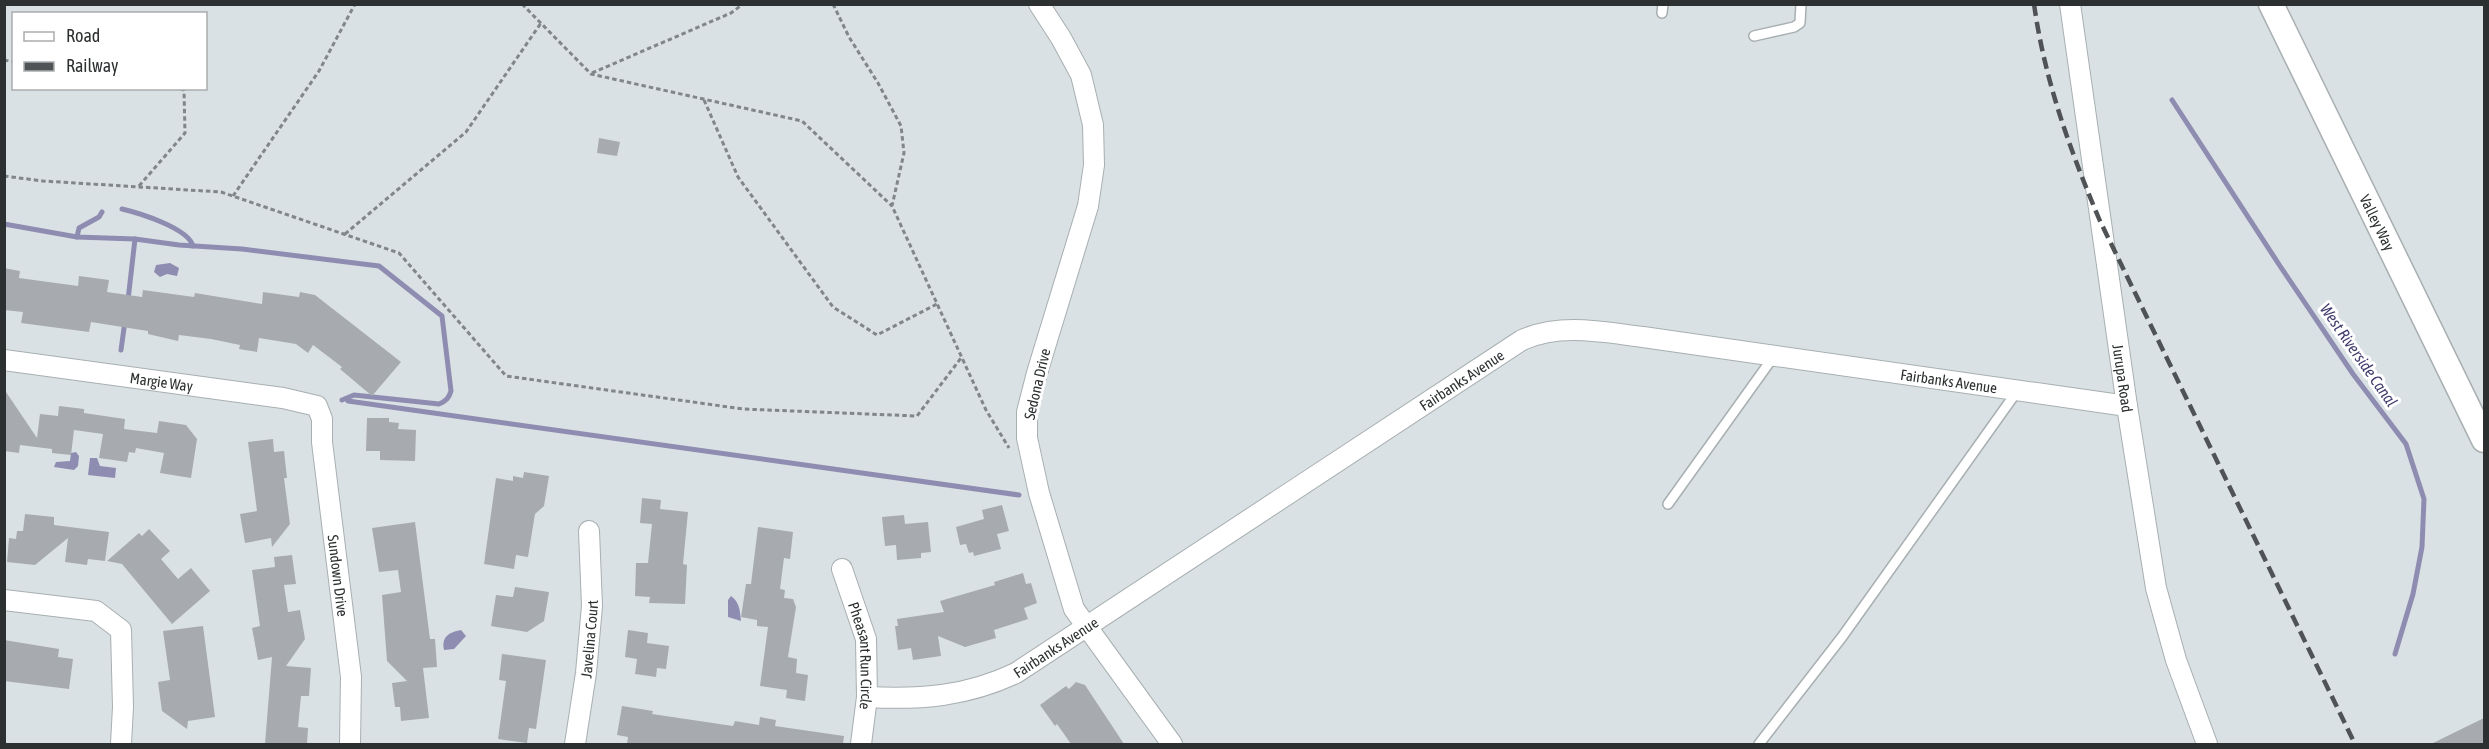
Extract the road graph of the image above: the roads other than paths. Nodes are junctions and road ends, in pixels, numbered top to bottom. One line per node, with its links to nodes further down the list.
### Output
1 (1039, 4): 16 (street, Sedona Drive)
2 (1802, 4): 5 (lane)
3 (2070, 4): 10 (street, Jurupa Road)
4 (2271, 4): 11 (street, Valley Way)
5 (1754, 36)
6 (1774, 356): 8 (street, Fairbanks Avenue); 12 (lane); 16 (street, Fairbanks Avenue)
7 (4, 360): 9 (street, Margie Way)
8 (2018, 390): 10 (street, Fairbanks Avenue); 23 (lane)
9 (317, 406): 19 (street, Sundown Drive)
10 (2127, 406): 24 (street, Jurupa Road)
11 (2484, 440)
12 (1668, 504)
13 (589, 531): 20 (street, Javelina Court)
14 (842, 570): 17 (street, Pheasant Run Circle)
15 (4, 600): 18 (street)
16 (1086, 626): 17 (street, Fairbanks Avenue); 22 (street, Sedona Drive)
17 (867, 697): 21 (street, Pheasant Run Circle)
18 (121, 744)
19 (350, 744)
20 (575, 744)
21 (861, 744)
22 (1172, 744)
23 (1759, 744)
24 (2207, 744)

